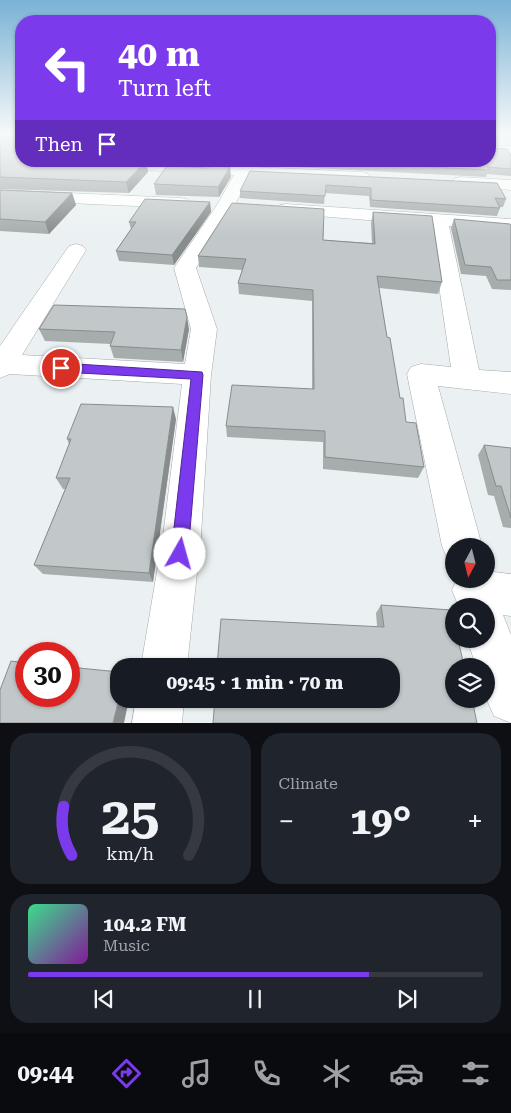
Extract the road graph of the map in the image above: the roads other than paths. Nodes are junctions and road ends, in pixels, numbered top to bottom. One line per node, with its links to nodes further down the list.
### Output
1 (246, 168): 7 (street)
2 (267, 168): 3 (street)
3 (372, 177)
4 (442, 181): 5 (street)
5 (511, 185)
6 (0, 195): 7 (street)
7 (219, 205): 13 (street)
8 (265, 208): 9 (street)
9 (438, 220): 10 (street); 14 (street)
10 (511, 225)
11 (76, 250): 12 (street)
12 (1, 366): 13 (street)
13 (197, 375): 18 (street)
14 (467, 379): 15 (street); 16 (street)
15 (511, 384)
16 (460, 538)
17 (495, 640): 19 (street)
18 (165, 658)
19 (511, 699)
20 (158, 708): 21 (street)
21 (156, 723)

